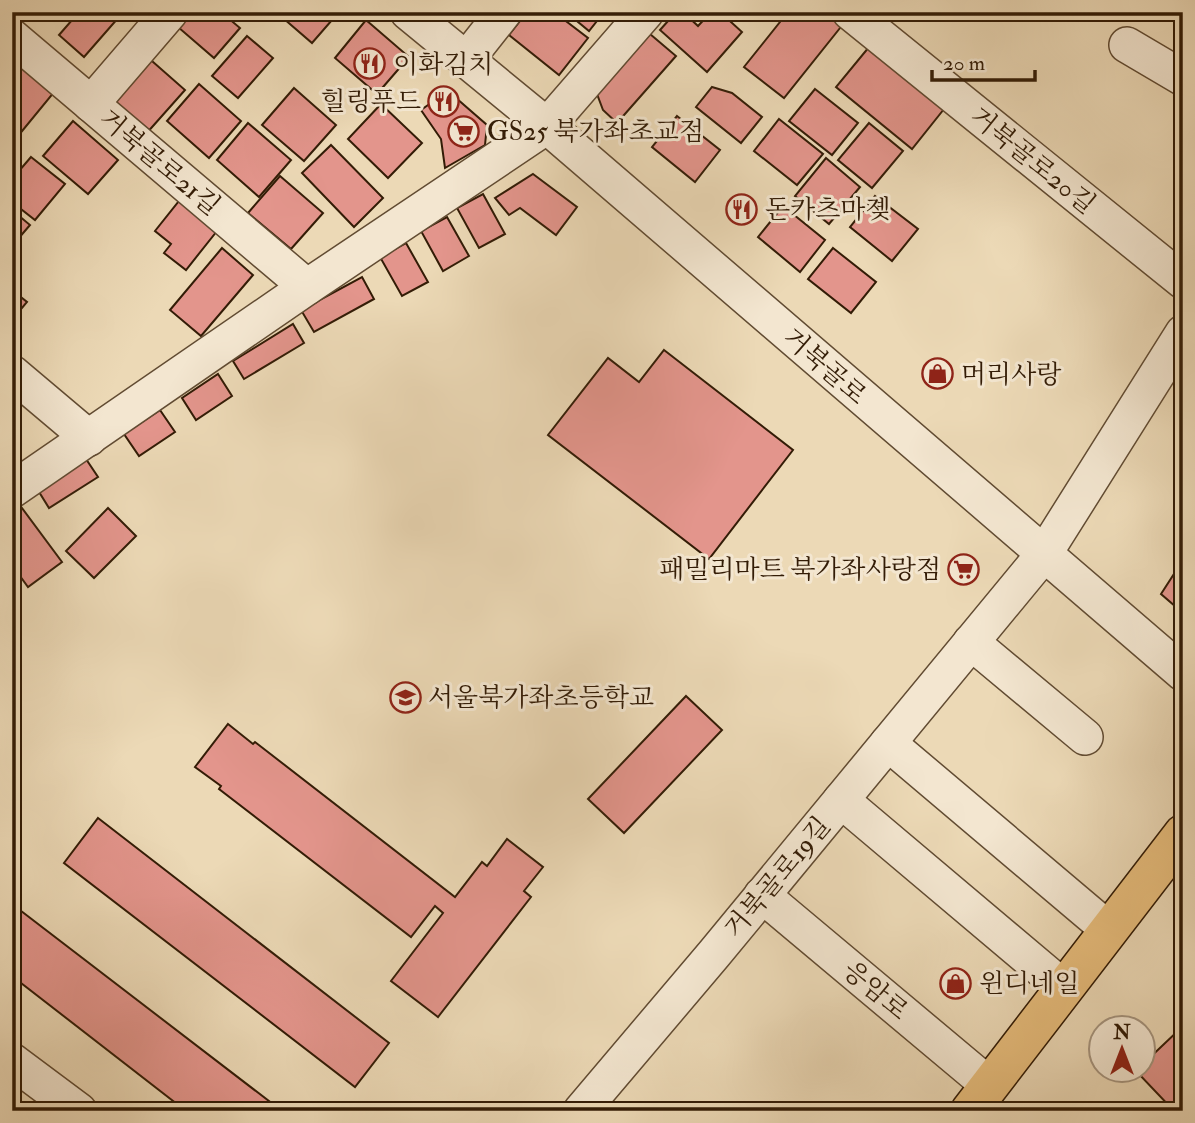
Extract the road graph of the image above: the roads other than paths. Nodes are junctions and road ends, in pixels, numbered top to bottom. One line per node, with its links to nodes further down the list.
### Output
1 (170, 12): 11 (street)
2 (408, 12): 9 (street, 거북골로)
3 (504, 12): 9 (street)
4 (646, 12): 12 (street)
5 (850, 12): 6 (street, 거북골로20길)
6 (891, 26): 13 (street, 거북골로20길)
7 (12, 37): 11 (street, 거북골로21길)
8 (1127, 45): 10 (street)
9 (466, 60): 12 (street, 거북골로)
10 (1183, 78)
11 (91, 104): 14 (street, 거북골로21길)
12 (547, 126): 14 (street); 19 (street, 거북골로)
13 (1183, 281)
14 (307, 287): 17 (street)
15 (1183, 333): 19 (street)
16 (12, 373): 17 (street)
17 (89, 438): 18 (street)
18 (12, 490)
19 (1044, 554): 20 (street, 거북골로19길); 21 (street, 거북골로)
20 (971, 642): 22 (street); 23 (street, 거북골로19길)
21 (1183, 673)
22 (1085, 737)
23 (888, 743): 24 (street, 거북골로19길); 27 (street)
24 (841, 800): 26 (street, 거북골로19길); 28 (street)
25 (1183, 834): 27 (main road, 응암로)
26 (762, 895): 30 (street, 응암로); 33 (street, 거북골로19길)
27 (1109, 930): 28 (main road, 응암로)
28 (1065, 989): 30 (main road, 응암로)
29 (12, 1061): 31 (street)
30 (980, 1098)
31 (39, 1099): 32 (street)
32 (79, 1111)
33 (581, 1111)

